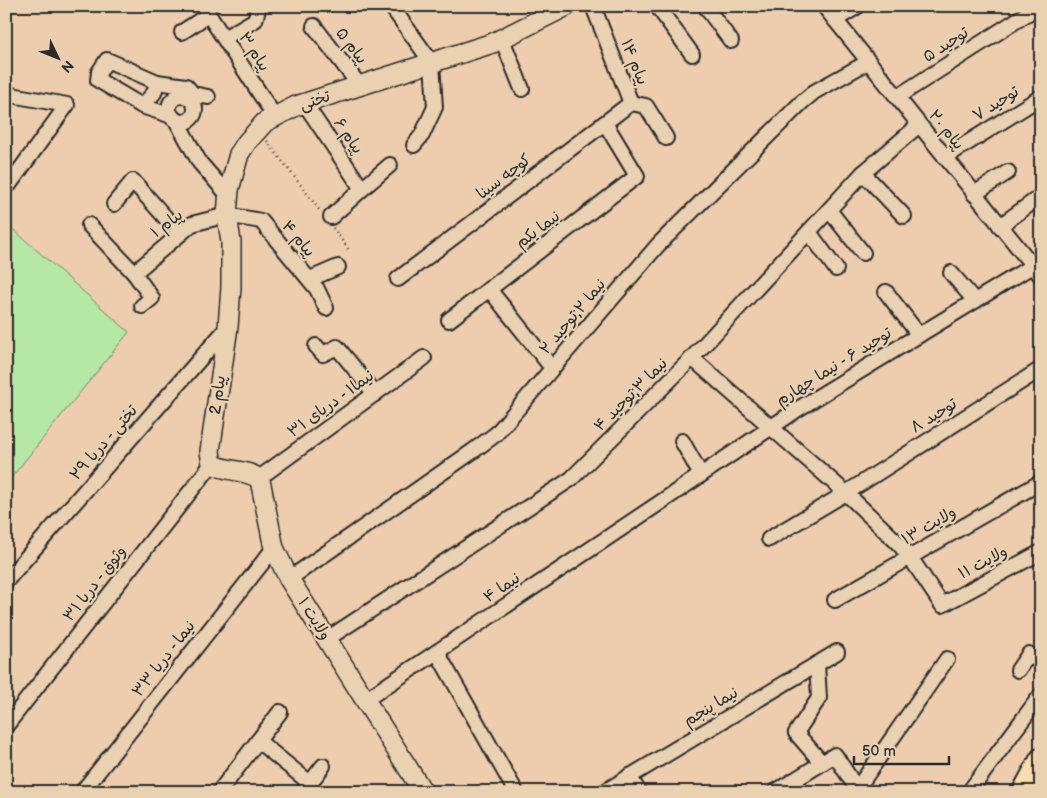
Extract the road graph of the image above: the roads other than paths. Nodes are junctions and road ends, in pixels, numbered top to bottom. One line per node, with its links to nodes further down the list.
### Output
1 (259, 6): 14 (street)
2 (390, 6): 19 (street)
3 (567, 6): 15 (street, تختی)
4 (593, 6): 30 (street, پیام ۱۴)
5 (657, 6): 17 (street)
6 (705, 6): 16 (street)
7 (824, 6): 11 (street, پیام ۲۰)
8 (858, 6): 11 (street)
9 (1039, 6): 28 (street, توحید ۵)
10 (206, 11): 13 (street); 14 (street, پيام ۳)
11 (835, 20): 18 (street, پیام ۲۰)
12 (314, 26): 22 (street, پیام ۵)
13 (182, 32)
14 (224, 38): 33 (street, پيام ۳)
15 (502, 39): 19 (street, تختی); 23 (street)
16 (731, 40)
17 (692, 54)
18 (868, 62): 28 (street, پیام ۲۰); 76 (street, نیما ۲;توحید ۲)
19 (432, 63): 22 (street, تختی); 38 (street)
20 (127, 69): 21 (street); 24 (street); 24 (street)
21 (157, 82): 26 (street); 32 (street)
22 (360, 86): 31 (street, تختی)
23 (522, 89)
24 (118, 92): 32 (street)
25 (6, 94): 43 (street)
26 (192, 96): 27 (street); 34 (street)
27 (208, 97)
28 (897, 97): 36 (street, پیام ۲۰)
29 (1041, 97): 39 (street, توحید ۷)
30 (631, 102): 35 (street, کوچه سینا); 37 (street)
31 (305, 104): 33 (street, تختی); 44 (street, پیام ۶)
32 (142, 106): 34 (street)
33 (275, 117): 46 (street, تختی)
34 (174, 118): 46 (street)
35 (604, 123): 64 (street, کوچه سینا); 65 (street, نیما یکم)
36 (919, 125): 39 (street, پیام ۲۰); 42 (street, نیما ۳;توحید ۴)
37 (666, 138)
38 (414, 145)
39 (945, 157): 45 (street, پیام ۲۰)
40 (390, 165): 44 (street)
41 (1008, 172): 45 (street)
42 (864, 173): 49 (street, نیما ۳;توحید ۴); 51 (street)
43 (9, 186)
44 (362, 189): 52 (street)
45 (974, 194): 54 (street, پیام ۲۰)
46 (228, 195): 50 (street, تختی)
47 (1041, 196): 54 (street)
48 (114, 204): 56 (street)
49 (829, 210): 55 (street, نیما ۳;توحید ۴); 57 (street)
50 (228, 215): 56 (street, پیام ۱); 63 (street, پیام ۴); 71 (street, تختی)
51 (904, 216)
52 (329, 220)
53 (89, 225): 61 (street)
54 (1000, 226): 60 (street, پیام ۲۰)
55 (808, 232): 59 (street); 75 (street, نیما ۳;توحید ۴)
56 (180, 234): 61 (street, پیام ۱)
57 (863, 253)
58 (338, 267): 63 (street)
59 (836, 270)
60 (1037, 271): 67 (street, توحید ۶ - نیما چهارم)
61 (134, 273): 68 (street)
62 (951, 273): 67 (street)
63 (310, 279): 69 (street, پیام ۴)
64 (398, 279)
65 (489, 289): 70 (street); 76 (street)
66 (886, 292): 72 (street)
67 (975, 301): 72 (street, توحید ۶ - نیما چهارم)
68 (142, 306)
69 (326, 308)
70 (449, 320)
71 (228, 327): 81 (street, پیام 2); 92 (street, تختی - دریا ۲۹)
72 (919, 335): 79 (street, توحید ۶ - نیما چهارم)
73 (316, 346): 78 (street)
74 (424, 358): 78 (street, نیما۱ - دریای ۳۱)
75 (692, 358): 79 (street); 94 (street, نیما ۳;توحید ۴)
76 (552, 368): 91 (street, نیما ۲;توحید ۲)
77 (1041, 370): 85 (street, توحید ۸)
78 (375, 394): 83 (street, نیما۱ - دریای ۳۱)
79 (771, 427): 82 (street, توحید ۶ - نیما چهارم); 85 (street)
80 (682, 441): 82 (street)
81 (212, 464): 83 (street); 104 (street, وثوق - دریا ۳۱)
82 (701, 475): 86 (street, توحید ۶ - نیما چهارم)
83 (259, 478): 88 (street, ولایت ۱)
84 (1041, 482): 90 (street, ولایت ۱۳)
85 (846, 493): 87 (street, توحید ۸); 90 (street)
86 (658, 504): 95 (street, نیما ۴)
87 (769, 539)
88 (274, 548): 91 (street, ولایت ۱); 112 (street, نیما - دریا ۳۳)
89 (1041, 552): 90 (street, ولایت ۱۱)
90 (910, 557): 93 (street, ولایت ۱۳)
91 (289, 579): 94 (street, ولایت ۱)
92 (6, 581)
93 (835, 600)
94 (327, 639): 102 (street, ولایت ۱)
95 (437, 652): 102 (street, نیما ۴); 115 (street)
96 (837, 652): 99 (street, نیما پنجم)
97 (947, 659): 111 (street)
98 (1041, 662): 100 (street)
99 (817, 664): 107 (street); 109 (street, نیما پنجم)
100 (1018, 670)
101 (1041, 695): 119 (street)
102 (365, 700): 114 (street, ولایت ۱)
103 (280, 712): 105 (street)
104 (6, 726)
105 (258, 741): 110 (street); 113 (street)
106 (1041, 759): 120 (main road)
107 (822, 763): 111 (street); 118 (street)
108 (323, 766): 110 (street)
109 (629, 776): 116 (street, نیما پنجم); 117 (street)
110 (307, 787)
111 (858, 791)
112 (82, 792)
113 (219, 792)
114 (423, 792)
115 (516, 792)
116 (604, 792)
117 (639, 792)
118 (775, 792)
119 (969, 792)
120 (1023, 792)

